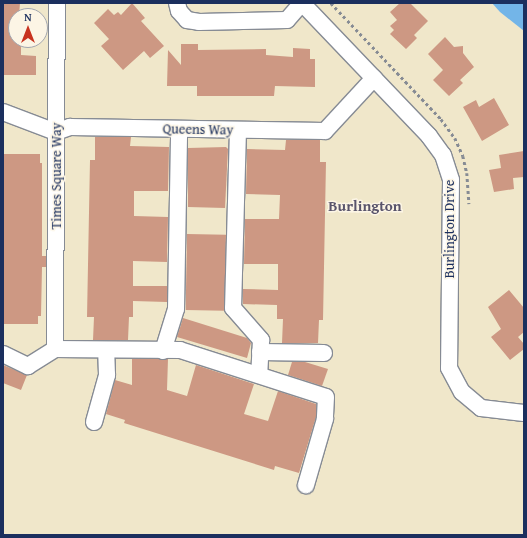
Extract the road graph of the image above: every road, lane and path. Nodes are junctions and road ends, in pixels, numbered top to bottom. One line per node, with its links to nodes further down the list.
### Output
1 (57, 3): 8 (street, Times Square Way)
2 (176, 3): 3 (street)
3 (302, 3): 4 (street, Burlington Drive)
4 (374, 78): 7 (street, Queens Way); 16 (street, Burlington Drive)
5 (3, 112): 8 (street)
6 (179, 129): 7 (street, Queens Way); 8 (street, Queens Way); 11 (street)
7 (238, 130): 12 (street)
8 (56, 132): 9 (street, Times Square Way)
9 (55, 349): 10 (street); 14 (street)
10 (106, 350): 11 (street); 17 (street)
11 (163, 351): 15 (street)
12 (260, 352): 13 (street); 15 (street)
13 (324, 353)
14 (3, 354)
15 (259, 375): 18 (street)
16 (524, 413)
17 (94, 422)
18 (306, 485)

